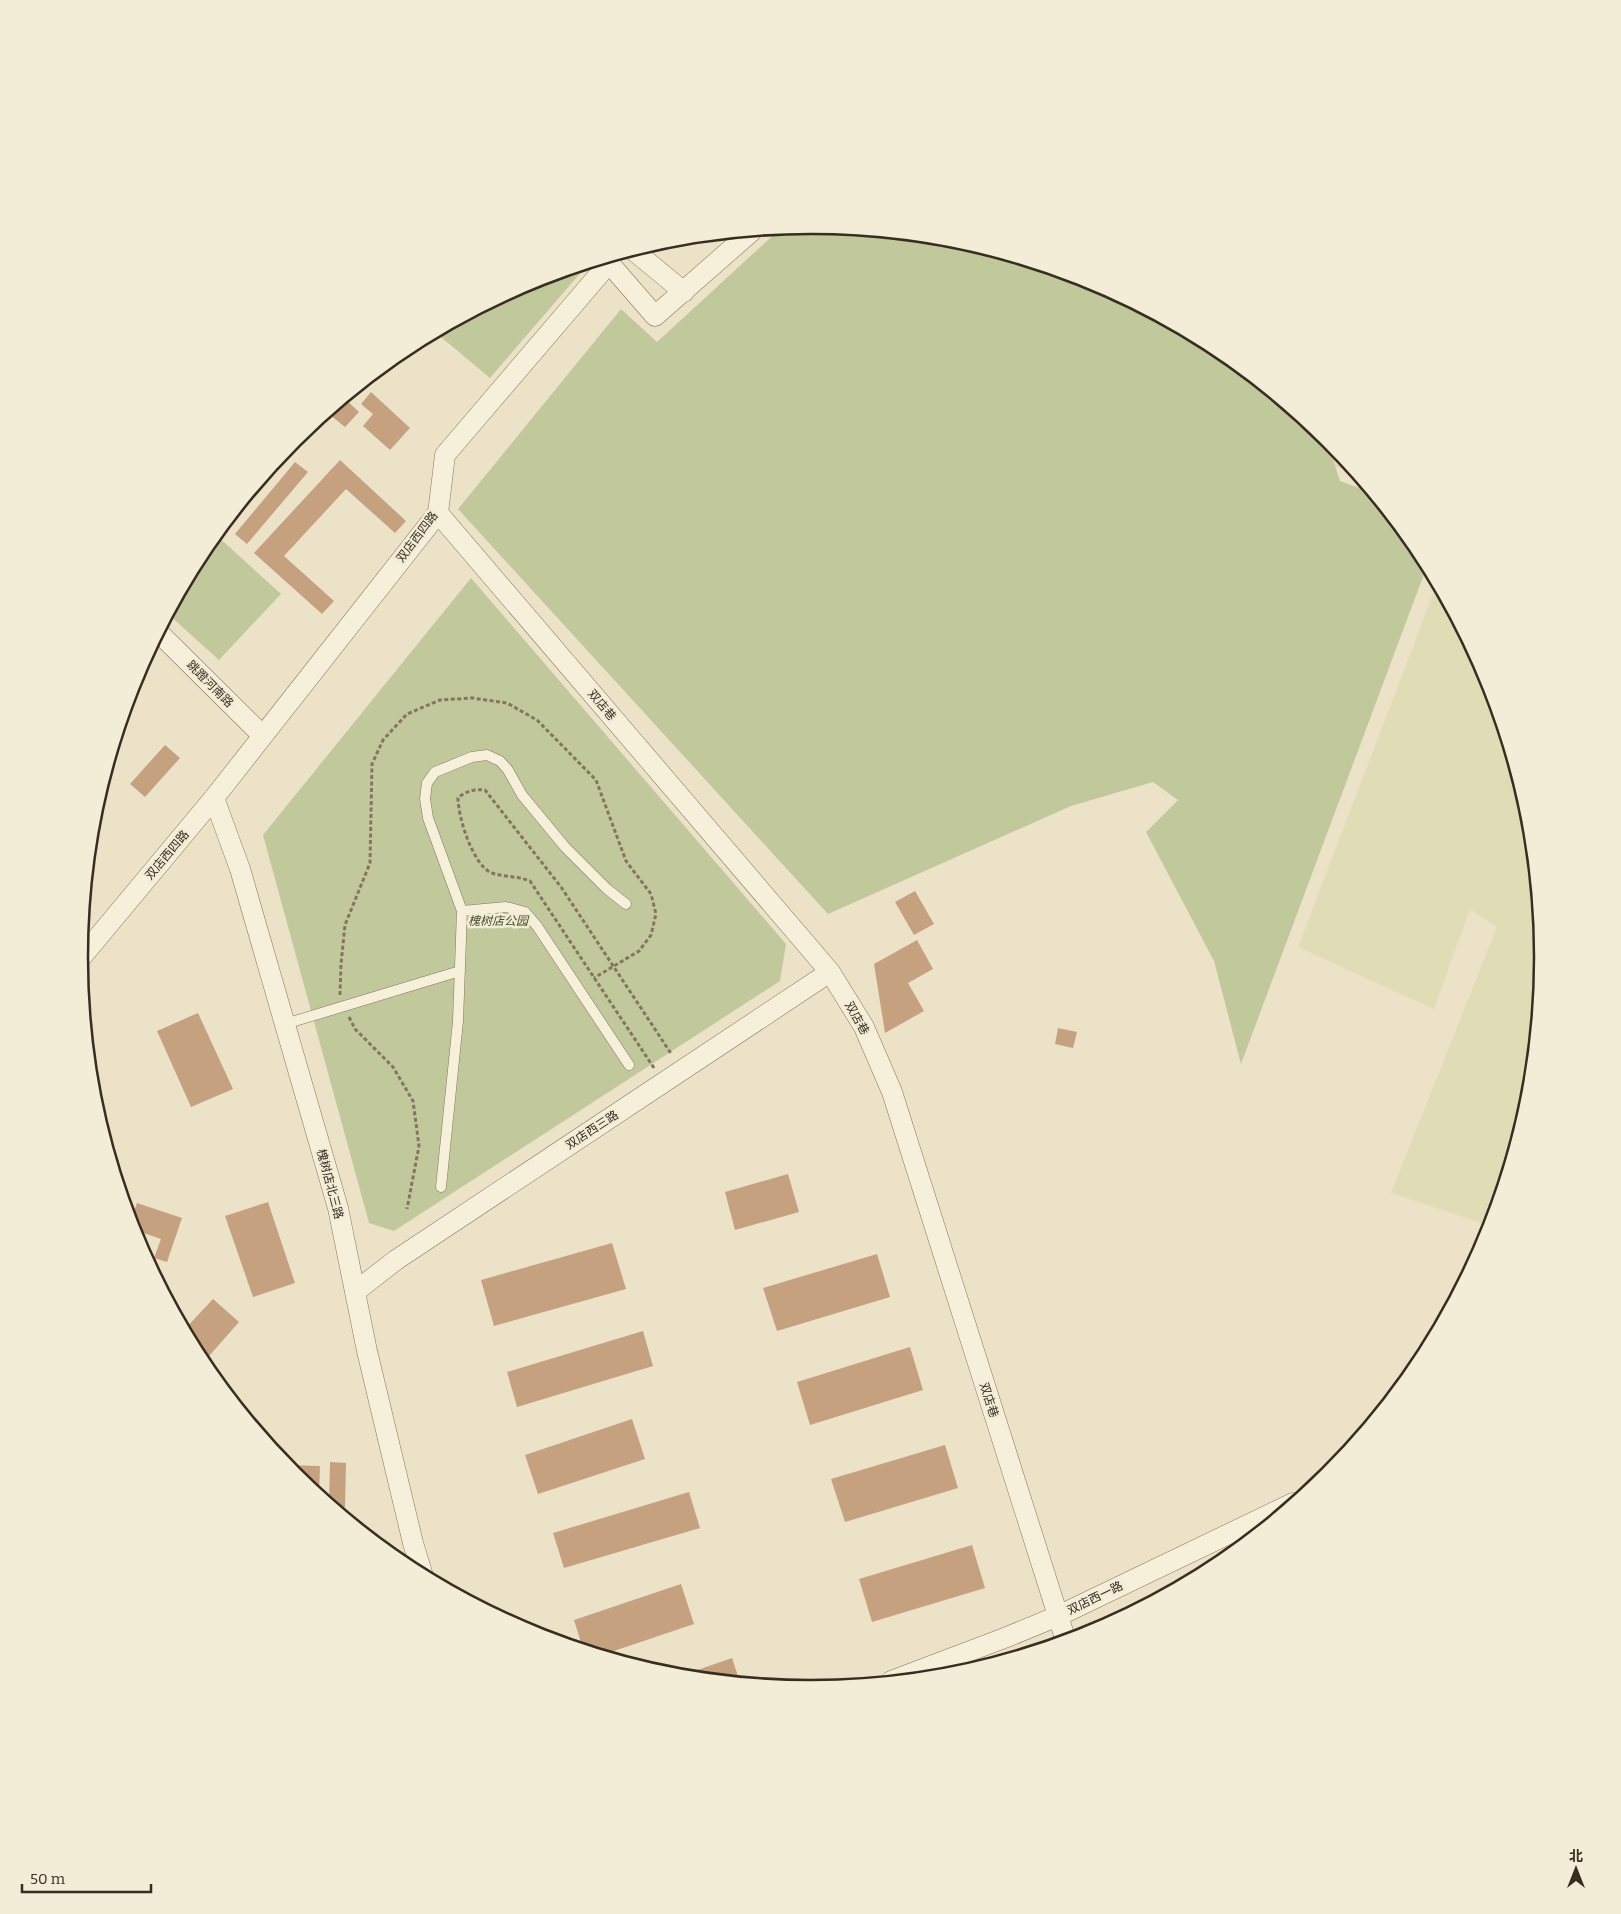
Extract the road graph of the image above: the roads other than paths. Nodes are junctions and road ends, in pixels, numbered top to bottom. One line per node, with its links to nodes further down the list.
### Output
1 (745, 238): 3 (street, 双店西四路)
2 (639, 255): 3 (street)
3 (684, 292): 4 (street, 双店西四路)
4 (438, 513): 6 (street, 双店西四路); 12 (street, 双店巷)
5 (162, 636): 6 (street, 跳蹬河南路)
6 (262, 735): 7 (street, 双店西四路)
7 (214, 798): 10 (street, 双店西四路); 13 (street, 槐树店北三路)
8 (626, 904): 9 (lane)
9 (462, 911): 11 (lane); 14 (lane)
10 (88, 949)
11 (460, 971): 13 (lane); 15 (lane)
12 (830, 972): 16 (street, 双店西三路); 19 (street, 双店巷)
13 (285, 1024): 16 (street, 槐树店北三路)
14 (628, 1065)
15 (441, 1187)
16 (356, 1291): 18 (street, 槐树店北三路)
17 (1273, 1513): 19 (street, 双店西一路)
18 (419, 1564)
19 (1058, 1616): 20 (street, 双店巷); 21 (street, 双店西一路)
20 (1064, 1634)
21 (913, 1673)

